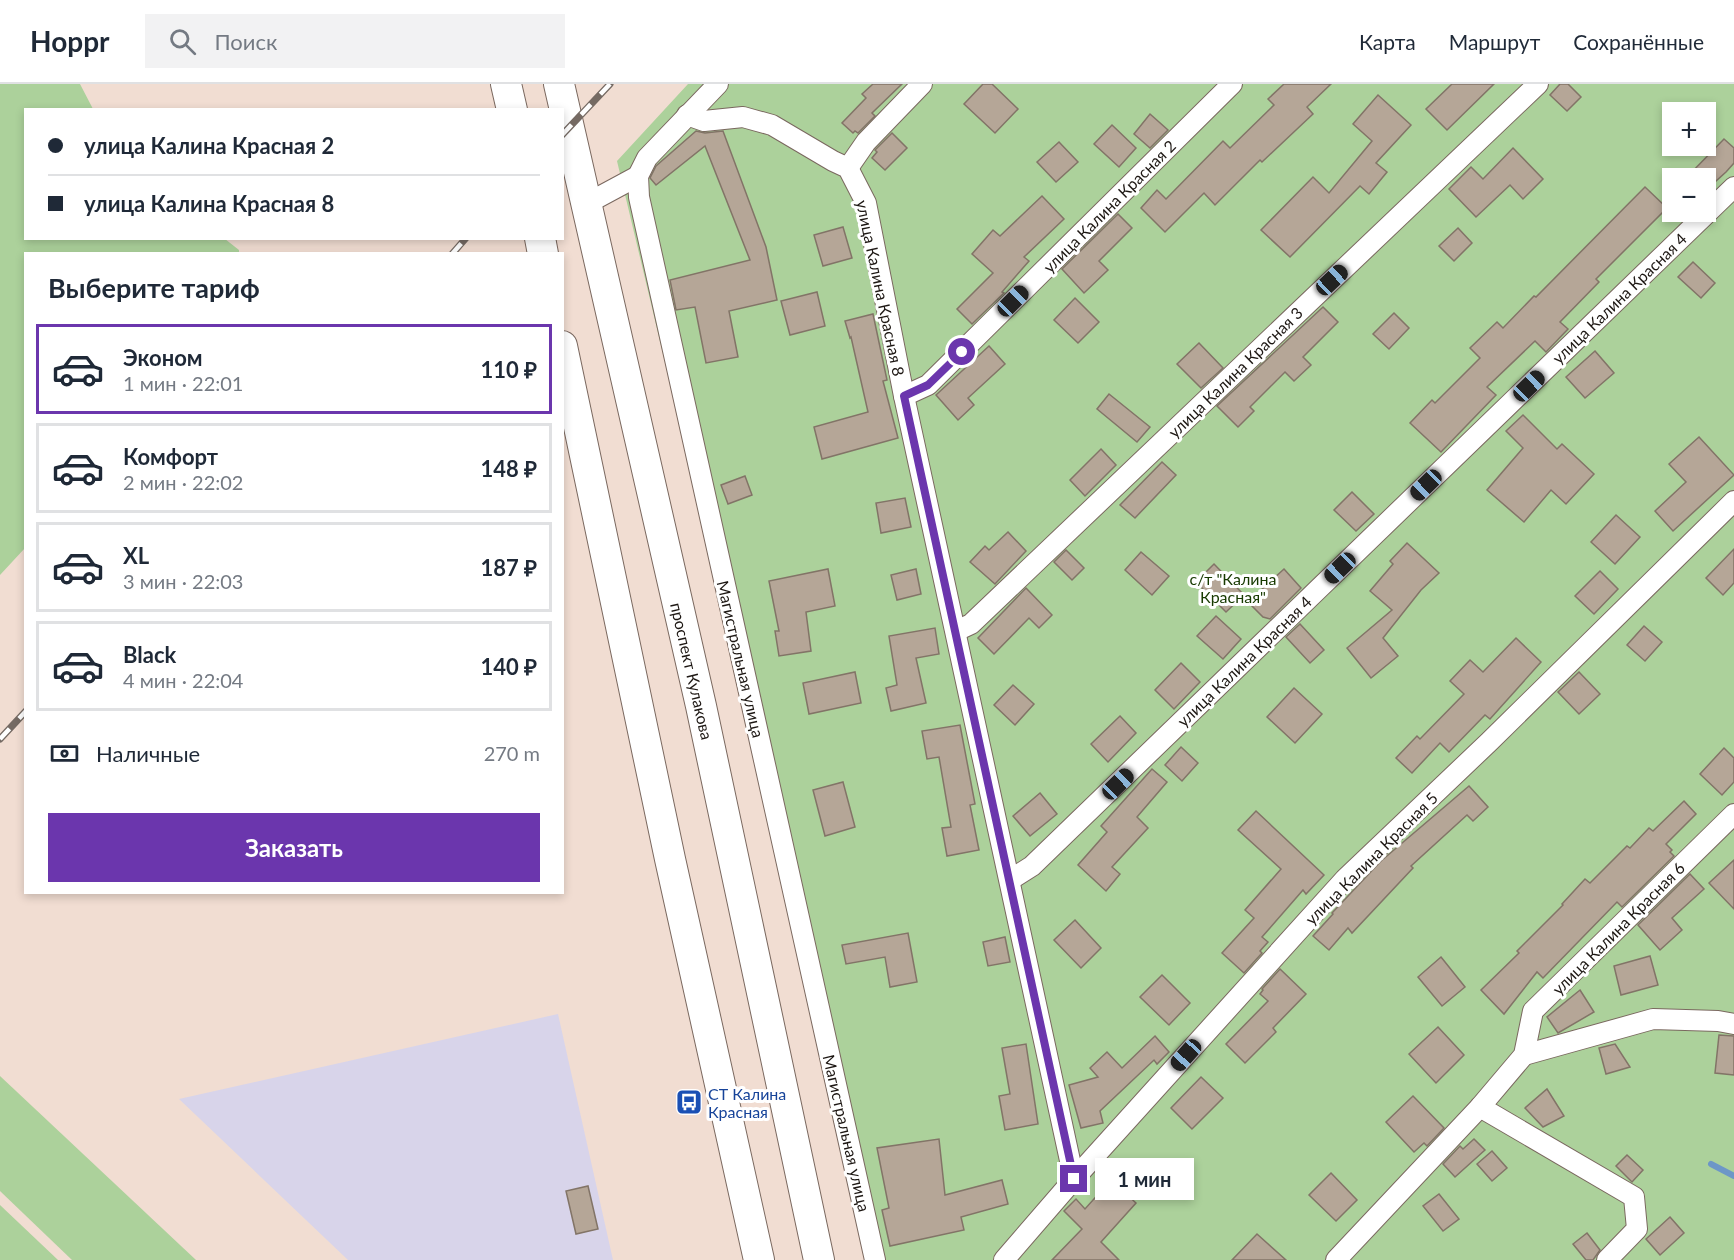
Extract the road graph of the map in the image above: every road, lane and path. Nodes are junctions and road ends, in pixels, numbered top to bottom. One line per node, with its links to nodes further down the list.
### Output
1 (506, 84): 7 (main road)
2 (559, 84): 12 (main road, проспект Кулакова)
3 (718, 84): 8 (street)
4 (922, 84): 9 (street)
5 (1232, 84): 14 (street, улица Калина Красная 2)
6 (1538, 84): 16 (street, улица Калина Красная 3)
7 (512, 108)
8 (687, 115): 9 (street); 10 (street)
9 (848, 168): 14 (street, улица Калина Красная 8)
10 (638, 176): 12 (street); 25 (street, Магистральная улица)
11 (1734, 187): 18 (street, улица Калина Красная 4)
12 (586, 204): 24 (main road, проспект Кулакова)
13 (564, 356): 23 (main road)
14 (904, 396): 16 (street, улица Калина Красная 8)
15 (1734, 501): 22 (street, улица Калина Красная 5)
16 (956, 631): 18 (street, улица Калина Красная 8)
17 (1734, 814): 20 (street, улица Калина Красная 6)
18 (1010, 880): 22 (street, улица Калина Красная 8)
19 (1734, 1024): 20 (street)
20 (1524, 1055): 21 (street, улица Калина Красная 6)
21 (1480, 1107): 27 (street, улица Калина Красная 6); 28 (street)
22 (1074, 1179): 26 (street, улица Калина Красная 5)
23 (759, 1260)
24 (819, 1260)
25 (875, 1260)
26 (1004, 1260)
27 (1336, 1260)
28 (1607, 1260)

